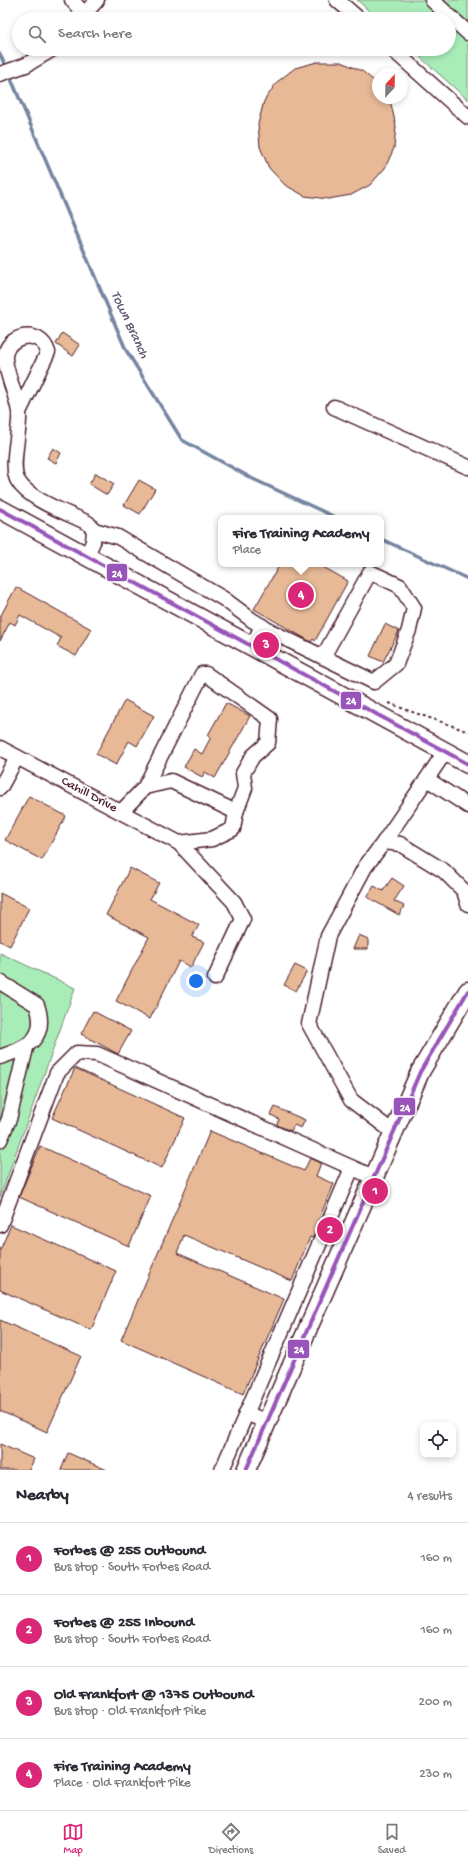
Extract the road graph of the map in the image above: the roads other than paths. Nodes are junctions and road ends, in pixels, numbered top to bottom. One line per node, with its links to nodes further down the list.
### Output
1 (72, 0): 5 (street)
2 (97, 0): 6 (street)
3 (337, 0): 7 (street)
4 (432, 0): 8 (street)
5 (79, 12)
6 (86, 12)
7 (350, 12)
8 (445, 12)
9 (456, 22): 10 (street)
10 (468, 33)
11 (41, 56): 13 (street)
12 (400, 56): 14 (street)
13 (0, 74)
14 (468, 117)
15 (334, 407): 17 (street)
16 (19, 412): 16 (street); 19 (street)
17 (468, 466)
18 (0, 509): 20 (main road)
19 (94, 530): 20 (street); 21 (street)
20 (86, 557): 22 (main road)
21 (262, 626): 22 (street); 23 (street)
22 (252, 647): 25 (main road)
23 (323, 657): 23 (street)
24 (0, 748): 26 (street, Cahill Drive)
25 (445, 752): 27 (main road); 28 (street)
26 (17, 757): 30 (street); 32 (street, Cahill Drive)
27 (468, 764)
28 (427, 779): 31 (street); 34 (street)
29 (145, 787): 32 (street); 33 (street); 33 (street)
30 (0, 788)
31 (468, 806)
32 (121, 812): 35 (street, Cahill Drive)
33 (236, 812): 35 (street)
34 (384, 842): 36 (street); 42 (street)
35 (179, 843): 37 (street, Cahill Drive)
36 (468, 904)
37 (215, 978)
38 (0, 982): 40 (street)
39 (468, 991): 42 (main road)
40 (26, 1048): 41 (street); 43 (street)
41 (0, 1057)
42 (393, 1132): 45 (main road)
43 (0, 1140)
44 (352, 1168): 45 (street); 46 (street); 47 (street)
45 (373, 1177): 48 (main road)
46 (0, 1225)
47 (246, 1413): 48 (street); 49 (street)
48 (267, 1422): 50 (main road)
49 (222, 1470)
50 (246, 1470)

